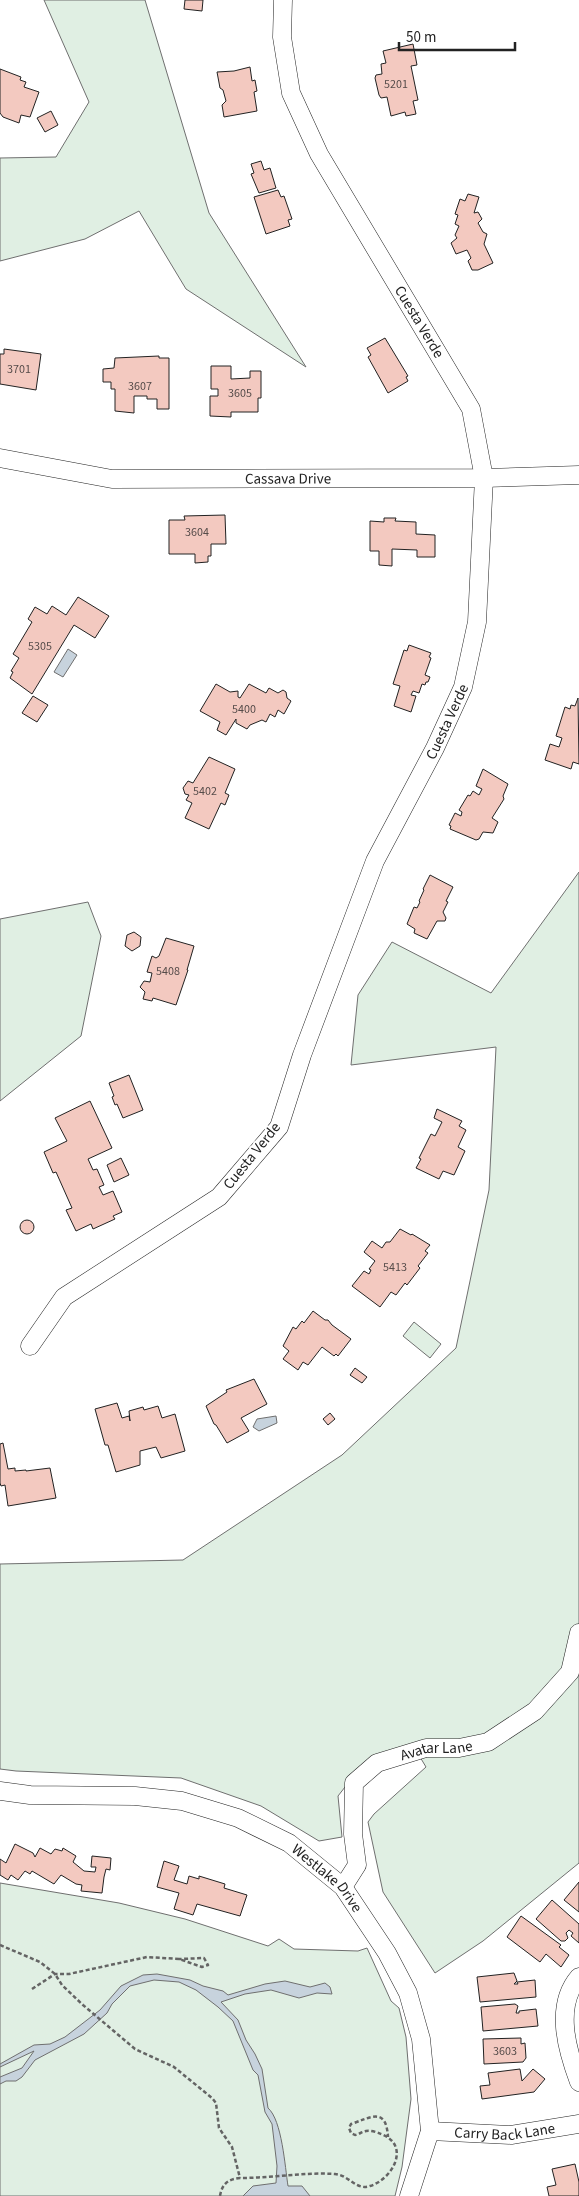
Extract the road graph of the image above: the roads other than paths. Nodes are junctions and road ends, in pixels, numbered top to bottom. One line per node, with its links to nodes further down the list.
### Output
1 (283, 0): 4 (street, Cuesta Verde)
2 (0, 458): 4 (street, Cassava Drive)
3 (579, 475): 4 (street, Cassava Drive)
4 (484, 478): 5 (street, Cuesta Verde)
5 (30, 1346)
6 (579, 1633): 8 (street, Avatar Lane)
7 (0, 1791): 8 (street, Westlake Drive)
8 (343, 1887): 12 (street, Westlake Drive)
9 (579, 1977): 10 (street)
10 (579, 2082)
11 (579, 2124): 12 (street, Carry Back Lane)
12 (430, 2131): 13 (street, Westlake Drive)
13 (409, 2196)

